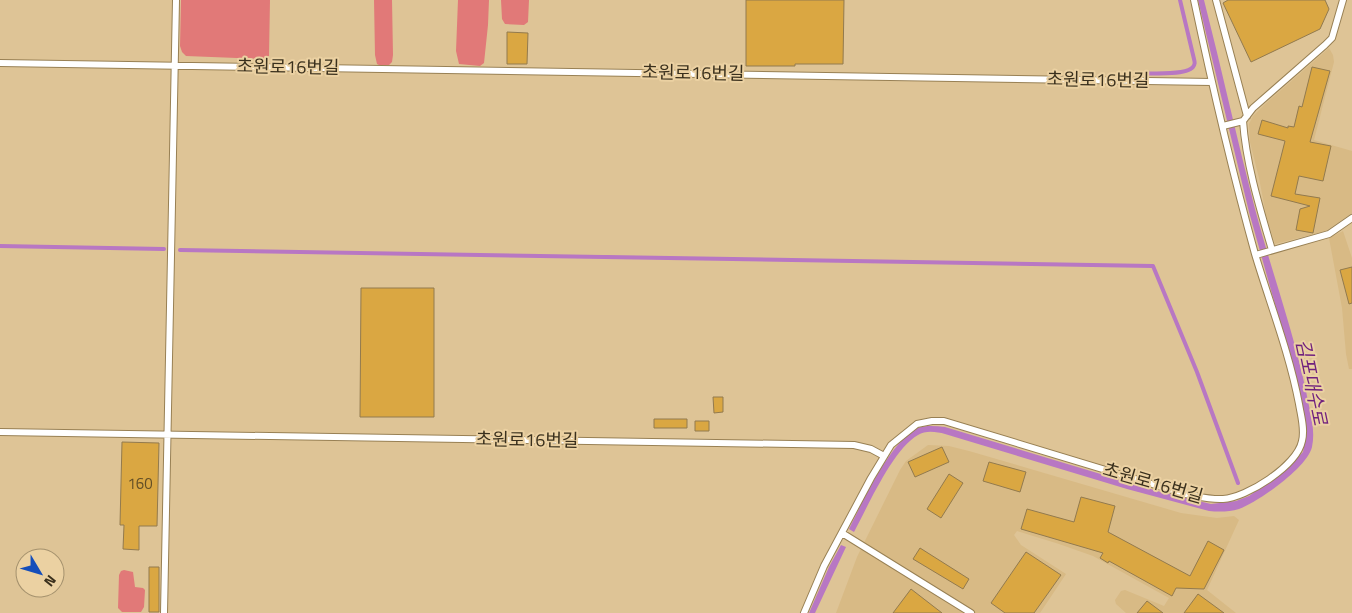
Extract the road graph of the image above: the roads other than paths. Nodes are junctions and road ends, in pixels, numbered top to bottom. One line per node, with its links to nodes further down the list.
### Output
1 (176, 0): 6 (lane)
2 (1194, 0): 7 (lane, 초원로16번길)
3 (1216, 0): 8 (lane)
4 (1343, 0): 8 (lane)
5 (0, 63): 6 (lane, 초원로16번길)
6 (174, 66): 7 (lane, 초원로16번길); 14 (lane)
7 (1212, 82): 9 (lane, 초원로16번길)
8 (1245, 118): 9 (lane); 11 (lane)
9 (1222, 126): 12 (lane, 초원로16번길)
10 (1352, 218): 11 (lane)
11 (1272, 250): 12 (lane)
12 (1256, 255): 15 (lane, 초원로16번길)
13 (0, 432): 14 (lane, 초원로16번길)
14 (168, 435): 15 (lane, 초원로16번길); 17 (lane)
15 (884, 456): 16 (lane, 초원로16번길)
16 (842, 533): 18 (lane, 초원로16번길); 19 (lane)
17 (164, 613)
18 (804, 613)
19 (971, 613)

